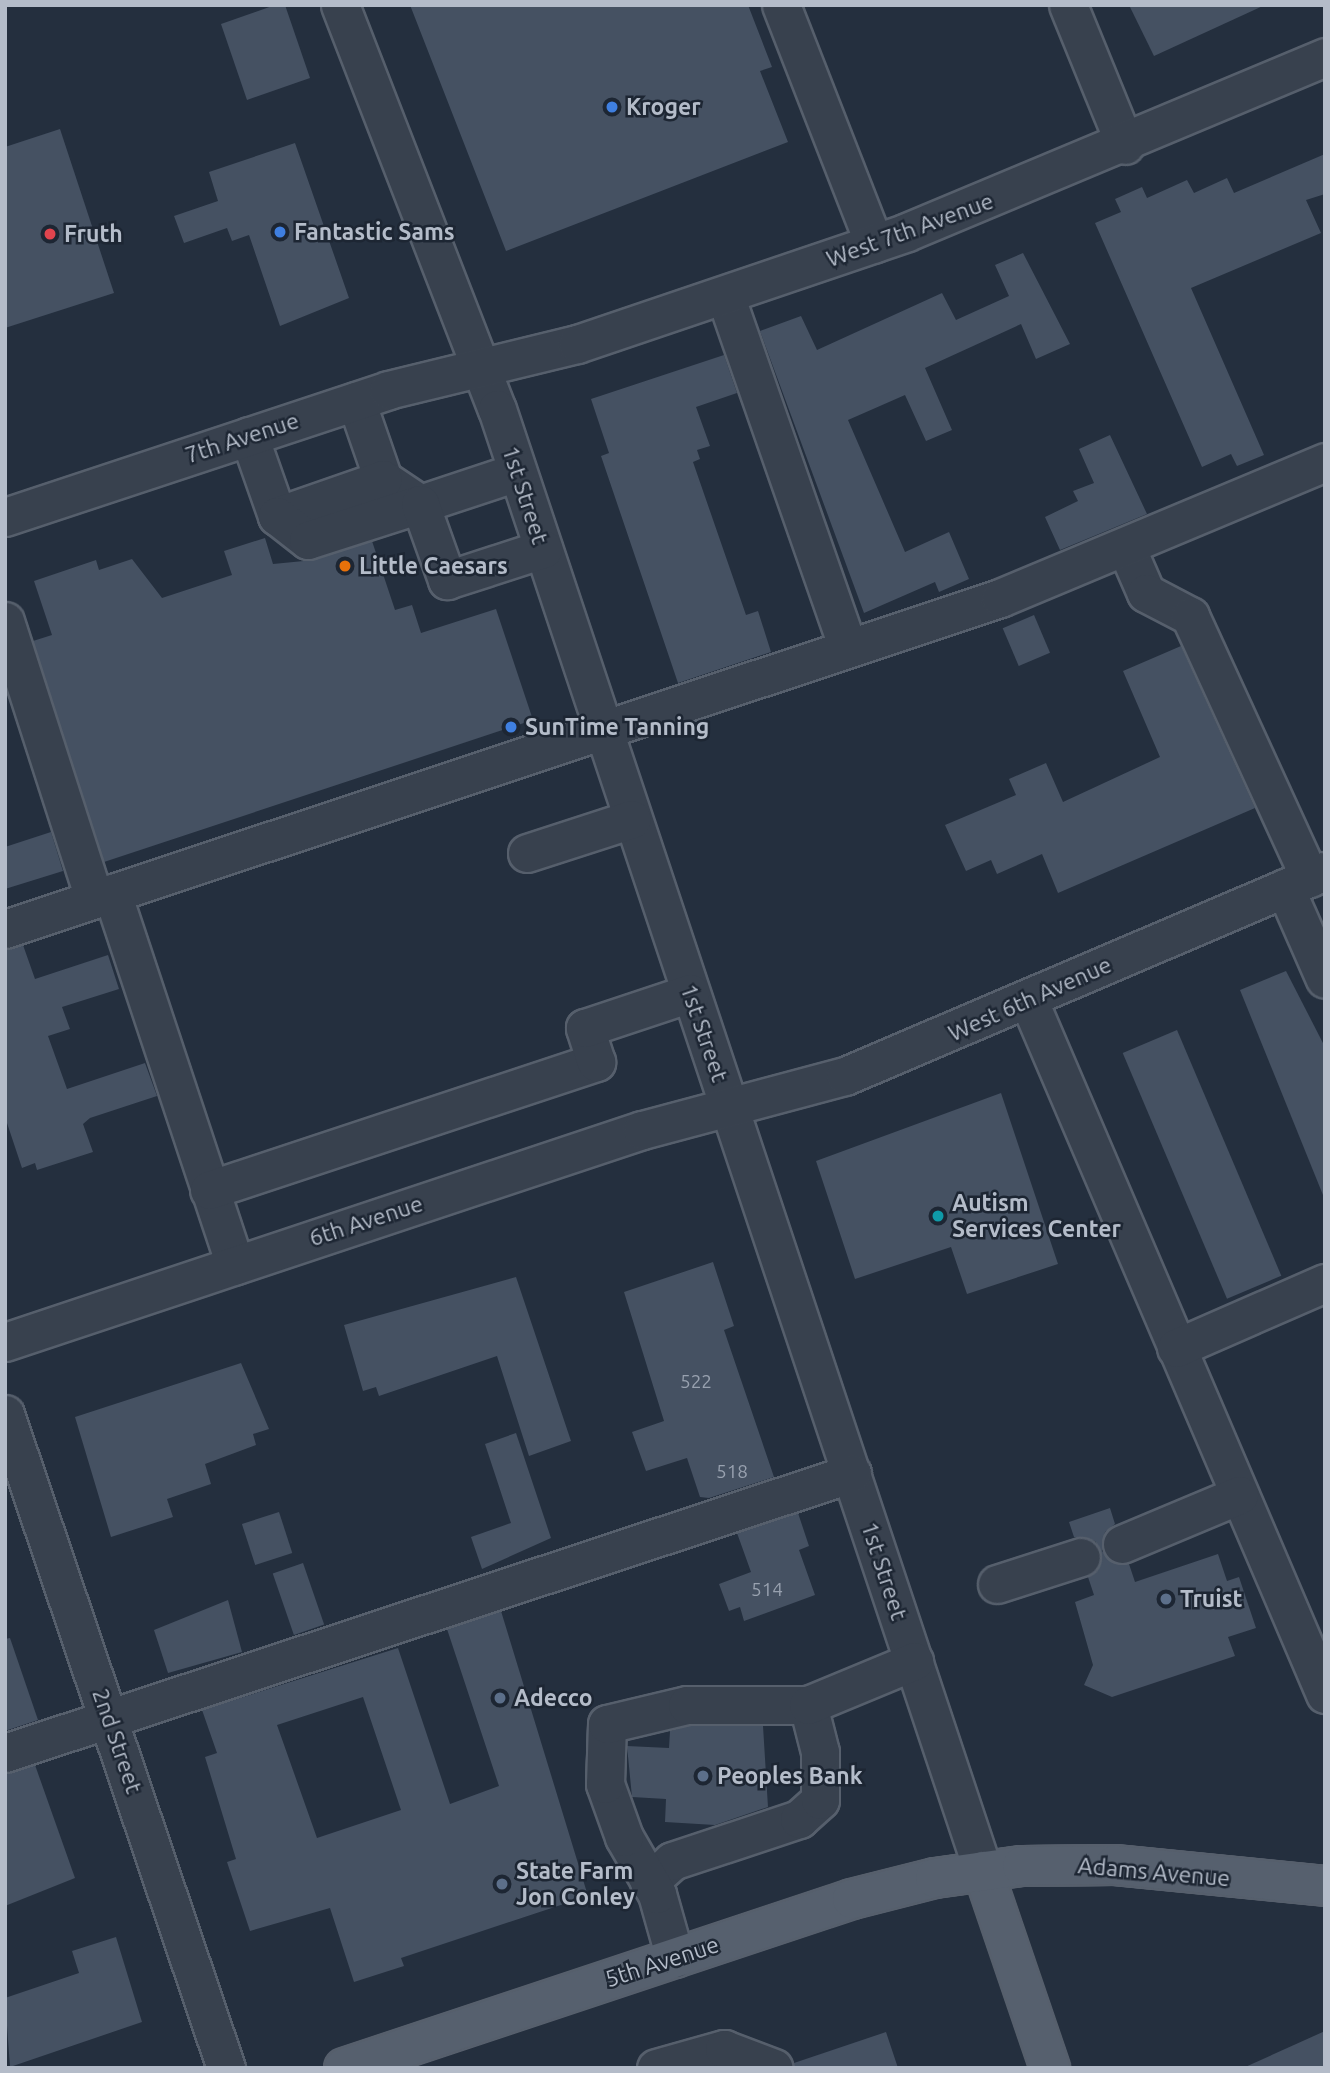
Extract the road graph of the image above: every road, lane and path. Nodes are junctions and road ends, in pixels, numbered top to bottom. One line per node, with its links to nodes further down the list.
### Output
1 (340, 5): 8 (street, 1st Street)
2 (781, 5): 6 (street)
3 (1068, 5): 5 (street)
4 (1325, 57): 5 (street, West 7th Avenue)
5 (1125, 145): 6 (street, West 7th Avenue)
6 (874, 244): 7 (street, West 7th Avenue)
7 (725, 295): 8 (street, West 7th Avenue); 20 (street)
8 (482, 368): 9 (street, 7th Avenue); 12 (street, 1st Street)
9 (356, 401): 10 (street, 7th Avenue); 13 (street)
10 (249, 436): 15 (street); 16 (street, 7th Avenue)
11 (1325, 462): 17 (street)
12 (517, 472): 14 (street); 18 (street, 1st Street)
13 (383, 480): 14 (street); 15 (street)
14 (420, 504): 15 (street); 18 (street)
15 (277, 516)
16 (5, 517)
17 (1126, 547): 20 (street); 24 (street)
18 (543, 549): 21 (street, 1st Street)
19 (5, 621): 25 (street)
20 (848, 648): 21 (street)
21 (603, 730): 22 (street, 1st Street); 25 (street)
22 (632, 819): 23 (street); 28 (street, 1st Street)
23 (527, 853)
24 (1307, 879): 27 (street); 29 (street, West 6th Avenue)
25 (103, 896): 26 (street); 31 (street)
26 (5, 929)
27 (1325, 979)
28 (690, 993): 30 (street, 1st Street); 31 (street)
29 (1028, 999): 30 (street, West 6th Avenue); 35 (street)
30 (729, 1108): 32 (street, 6th Avenue); 37 (street, 1st Street)
31 (209, 1190): 32 (street)
32 (235, 1265): 34 (street, 6th Avenue)
33 (1325, 1283): 35 (street)
34 (5, 1342)
35 (1176, 1348): 38 (street)
36 (5, 1414): 45 (street, 2nd Street)
37 (852, 1473): 42 (street, 1st Street); 45 (street)
38 (1239, 1495): 39 (street); 43 (street)
39 (1122, 1544)
40 (1081, 1557): 41 (street)
41 (997, 1584)
42 (914, 1661): 44 (street); 47 (street, 1st Street)
43 (1325, 1694)
44 (808, 1705): 48 (street); 48 (street)
45 (109, 1718): 46 (street); 51 (street, 2nd Street)
46 (5, 1753)
47 (983, 1871): 49 (main road, Adams Avenue); 50 (main road, 5th Avenue); 55 (main road, 1st Street)
48 (661, 1872): 50 (street)
49 (1325, 1886)
50 (676, 1958): 52 (main road, 5th Avenue)
51 (226, 2068)
52 (344, 2068)
53 (656, 2068): 54 (street)
54 (774, 2068)
55 (1050, 2068)

